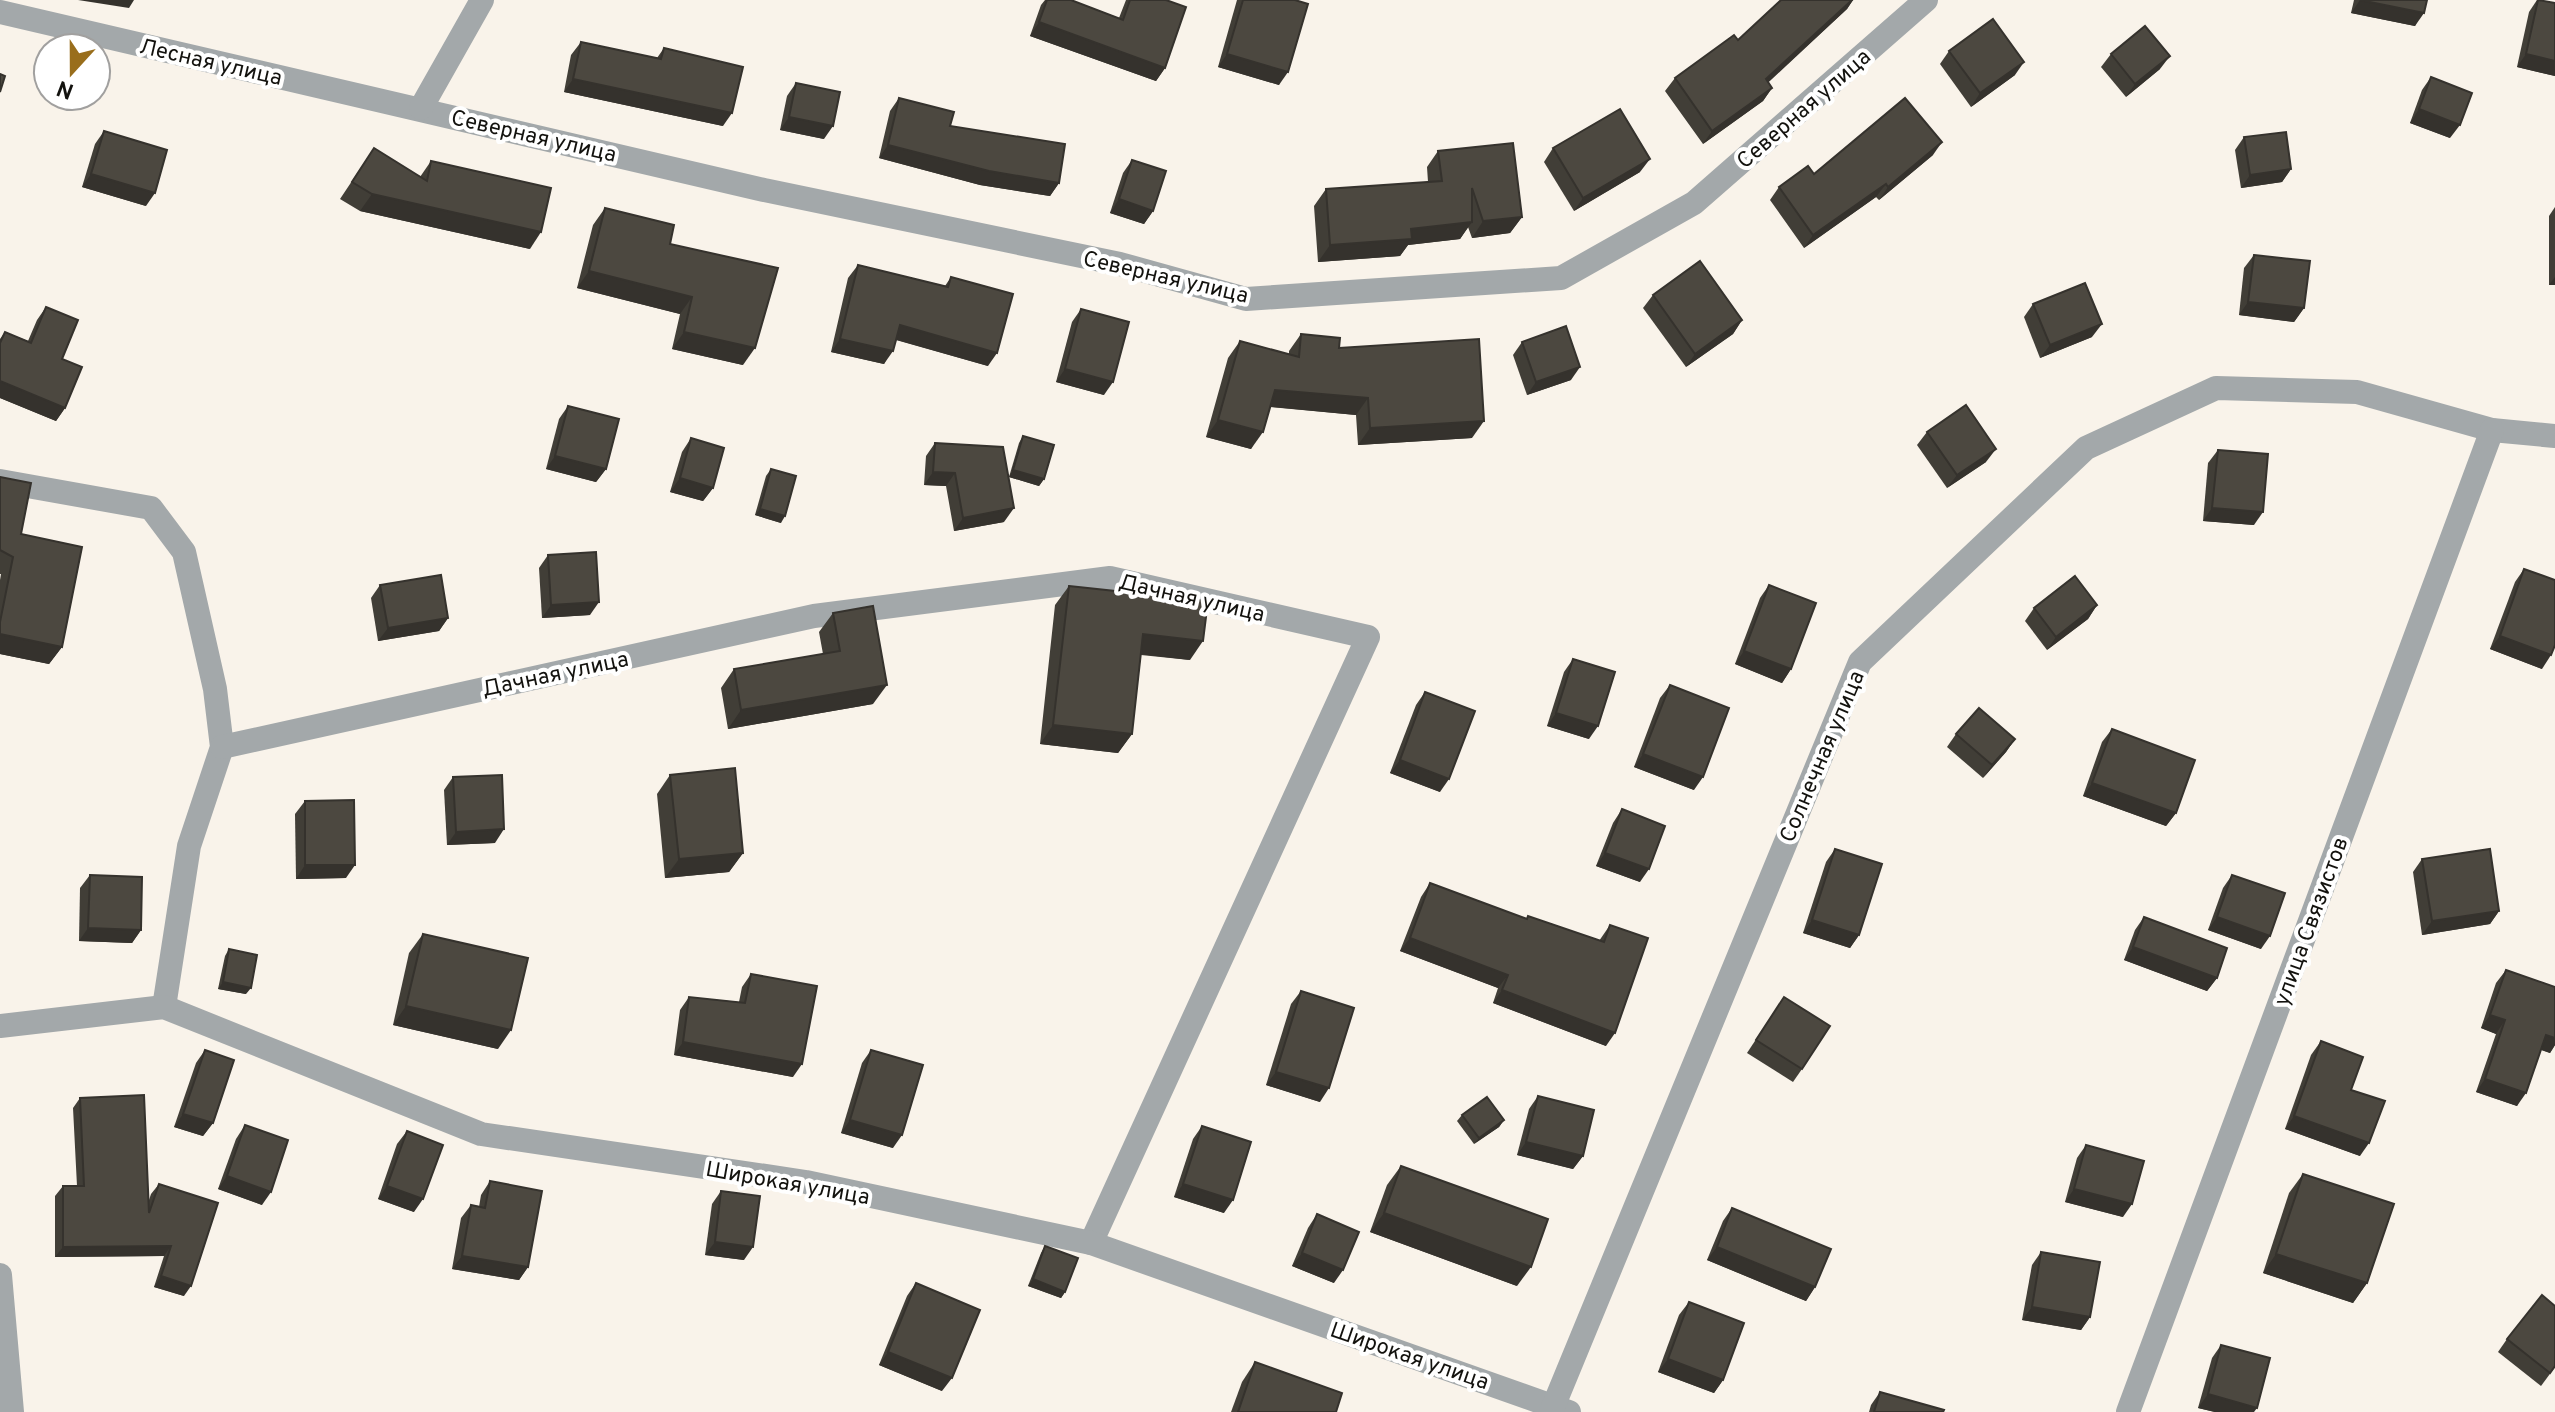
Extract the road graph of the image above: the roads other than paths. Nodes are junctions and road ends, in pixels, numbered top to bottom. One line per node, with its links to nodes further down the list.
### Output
1 (482, 0): 4 (street)
2 (1926, 0): 4 (street, Северная улица)
3 (0, 12): 4 (street, Лесная улица)
4 (421, 108)
5 (2492, 430): 6 (street, Солнечная улица); 13 (street, Солнечная улица); 15 (street, улица Связистов)
6 (2555, 436)
7 (0, 481): 8 (street)
8 (222, 747): 9 (street); 11 (street, Дачная улица)
9 (164, 1007): 10 (street, Широкая улица); 11 (street, Широкая улица)
10 (0, 1026)
11 (1091, 1243): 13 (street, Широкая улица)
12 (0, 1275): 14 (street)
13 (1558, 1410)
14 (12, 1412)
15 (2128, 1412)

